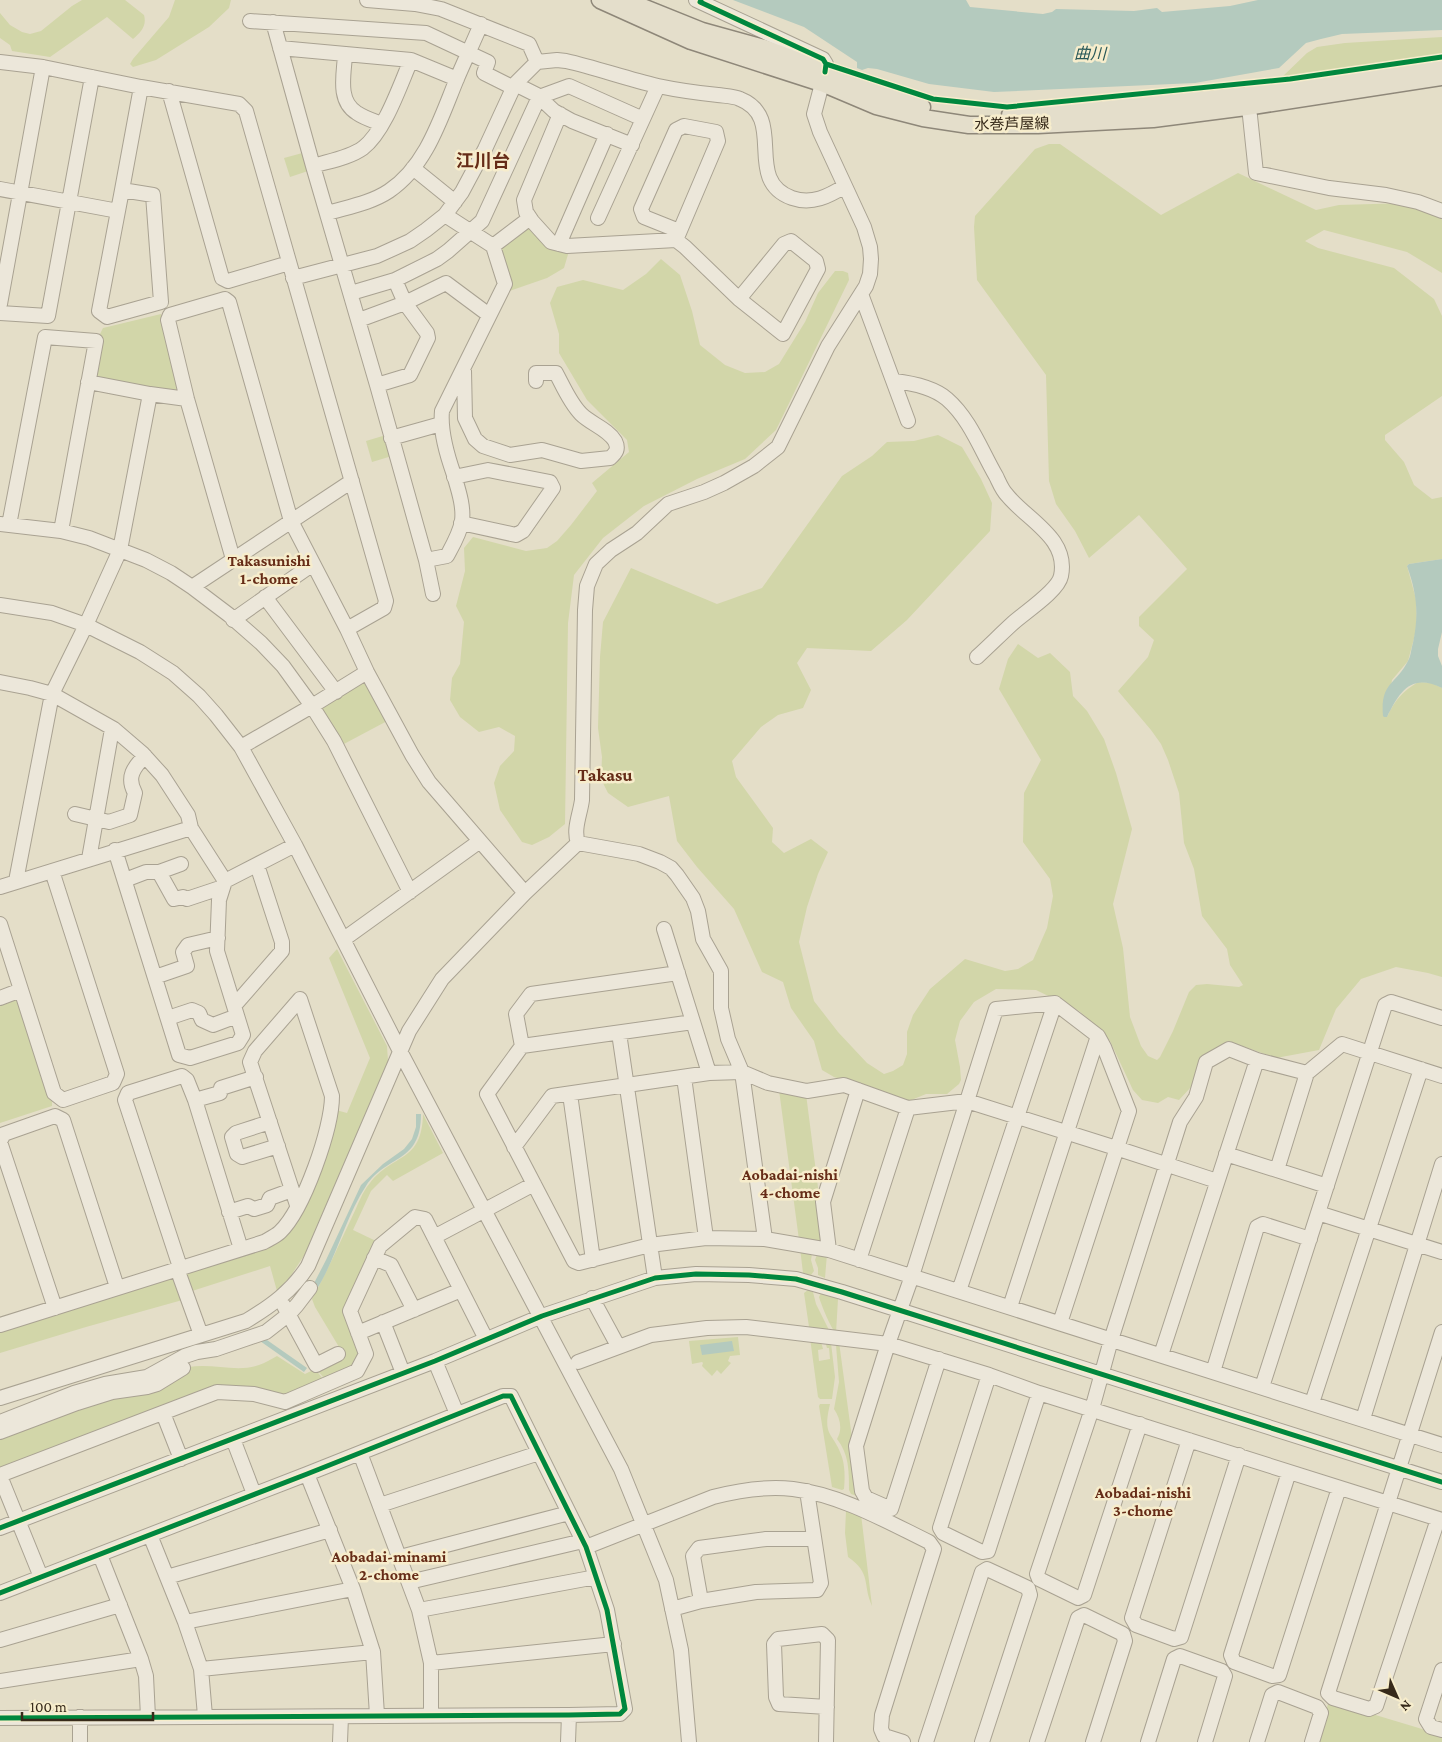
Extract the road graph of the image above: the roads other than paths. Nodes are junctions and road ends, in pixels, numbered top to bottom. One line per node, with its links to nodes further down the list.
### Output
1 (367, 0): 7 (street)
2 (600, 0): 18 (main road, 水巻芦屋線)
3 (625, 0): 18 (main road, 水巻芦屋線)
4 (696, 0): 18 (street)
5 (250, 21): 6 (street)
6 (273, 22): 8 (street); 9 (street)
7 (481, 24): 9 (street); 13 (street)
8 (280, 48): 10 (street); 32 (street)
9 (468, 52): 19 (street); 21 (street)
10 (345, 54): 11 (street); 29 (street)
11 (411, 60): 19 (street); 29 (street)
12 (0, 62): 15 (street)
13 (537, 62): 21 (street); 22 (street)
14 (1442, 65): 20 (main road, 水巻芦屋線)
15 (43, 67): 16 (street); 37 (street)
16 (92, 77): 23 (street); 38 (street)
17 (1442, 77): 20 (main road, 水巻芦屋線)
18 (824, 78): 26 (main road, 水巻芦屋線); 34 (street)
19 (457, 79): 33 (street)
20 (1366, 83): 26 (main road, 水巻芦屋線)
21 (514, 85): 25 (street); 39 (street)
22 (658, 86): 28 (street); 34 (street)
23 (141, 87): 24 (street); 36 (street)
24 (169, 91): 50 (street); 50 (street)
25 (539, 97): 27 (street); 28 (street); 46 (street)
26 (1247, 100): 41 (street)
27 (560, 114): 30 (street); 44 (street)
28 (643, 119): 31 (street)
29 (382, 124): 32 (street)
30 (607, 134): 31 (street); 48 (street)
31 (632, 145): 45 (street)
32 (313, 166): 42 (street)
33 (413, 168): 39 (street); 42 (street)
34 (845, 186): 55 (street)
35 (0, 189): 37 (street)
36 (122, 190): 40 (street); 40 (street)
37 (21, 193): 38 (street); 57 (street)
38 (70, 202): 40 (street); 59 (street)
39 (455, 202): 43 (street)
40 (118, 211)
41 (1442, 211)
42 (328, 213): 51 (street)
43 (445, 215): 46 (street); 51 (street)
44 (530, 218): 48 (street); 49 (street)
45 (598, 218)
46 (470, 231): 49 (street); 53 (street)
47 (678, 236): 47 (street); 48 (street); 56 (street)
48 (559, 244)
49 (492, 246): 60 (street)
50 (289, 263): 52 (street)
51 (342, 266): 52 (street); 54 (street)
52 (293, 278): 73 (street)
53 (395, 280): 54 (street); 58 (street)
54 (351, 293): 61 (street)
55 (861, 294): 65 (street); 102 (street)
56 (739, 299): 56 (street)
57 (0, 304)
58 (405, 304): 60 (street); 61 (street); 66 (street)
59 (0, 313)
60 (489, 315): 62 (street)
61 (359, 320): 66 (street)
62 (464, 368): 63 (street); 70 (street)
63 (536, 381)
64 (88, 382): 67 (street); 76 (street); 77 (street)
65 (894, 382): 69 (street); 89 (street)
66 (377, 385): 71 (street)
67 (150, 394): 68 (street); 78 (street)
68 (187, 399): 74 (street); 79 (street)
69 (908, 421)
70 (441, 424): 71 (street); 72 (street)
71 (391, 438): 80 (street)
72 (454, 477): 75 (street); 75 (street)
73 (352, 481): 74 (street); 88 (street)
74 (291, 521): 79 (street); 81 (street)
75 (461, 523): 80 (street)
76 (5, 525): 77 (street)
77 (61, 531): 78 (street)
78 (120, 550): 82 (street); 87 (street)
79 (233, 559): 82 (street)
80 (426, 560): 83 (street)
81 (313, 564): 84 (street); 88 (street)
82 (192, 586): 86 (street)
83 (433, 594)
84 (266, 597): 86 (street); 92 (street)
85 (0, 605): 87 (street)
86 (233, 620): 94 (street)
87 (86, 625): 93 (street); 96 (street)
88 (347, 629): 90 (street)
89 (977, 657)
90 (367, 672): 92 (street); 101 (street)
91 (0, 682): 93 (street)
92 (336, 692): 94 (street)
93 (52, 694): 95 (street); 111 (street)
94 (312, 706): 96 (street); 114 (street)
95 (112, 728): 97 (street); 99 (street)
96 (241, 747): 103 (street)
97 (145, 756): 99 (street); 100 (street)
98 (75, 814): 99 (street)
99 (96, 819): 105 (street)
100 (191, 828): 104 (street); 112 (street)
101 (480, 841): 114 (street); 115 (street)
102 (578, 843): 115 (street); 136 (street)
103 (295, 845): 107 (street); 119 (street)
104 (115, 850): 105 (street); 110 (street)
105 (88, 859): 108 (street)
106 (181, 864): 109 (street)
107 (257, 865): 112 (street); 125 (street)
108 (52, 871): 111 (street); 122 (street)
109 (159, 872): 110 (street); 112 (street)
110 (125, 880): 121 (street)
111 (16, 881): 113 (street)
112 (224, 884): 118 (street)
113 (0, 887)
114 (410, 892): 119 (street)
115 (525, 893): 133 (street)
116 (0, 924): 122 (street)
117 (664, 929): 120 (street)
118 (218, 938): 121 (street); 125 (street)
119 (344, 939): 133 (street)
120 (678, 973): 128 (street); 131 (street)
121 (155, 977): 126 (street)
122 (21, 990): 123 (street)
123 (0, 998)
124 (1055, 1003): 130 (street); 146 (street); 148 (street)
125 (236, 1011): 126 (street); 126 (street)
126 (168, 1018)
127 (1442, 1018): 132 (street)
128 (693, 1022): 129 (street); 137 (street)
129 (619, 1033): 131 (street); 142 (street)
130 (1098, 1036): 150 (street); 154 (street)
131 (522, 1046): 153 (street)
132 (1370, 1052): 135 (street); 138 (street); 161 (street)
133 (401, 1053): 164 (street); 187 (street)
134 (1257, 1060): 138 (street); 155 (street); 156 (street)
135 (1421, 1069): 139 (street); 167 (street)
136 (742, 1072): 137 (street); 143 (street); 170 (street)
137 (709, 1073): 141 (street)
138 (1307, 1073): 158 (street)
139 (1442, 1076)
140 (256, 1077): 145 (street); 149 (street); 163 (street)
141 (684, 1077): 142 (street); 169 (street)
142 (627, 1086): 144 (street); 173 (street)
143 (858, 1090): 147 (street); 175 (street)
144 (570, 1094): 153 (street); 178 (street)
145 (195, 1100): 165 (street); 180 (street)
146 (967, 1101): 147 (street); 148 (street); 181 (street)
147 (908, 1108): 179 (street)
148 (1016, 1116): 150 (street); 186 (street)
149 (270, 1122): 152 (street); 152 (street)
150 (1066, 1132): 154 (street); 189 (street)
151 (0, 1142): 183 (street); 190 (street)
152 (278, 1146): 162 (street)
153 (514, 1146): 160 (street)
154 (1116, 1148): 156 (street); 196 (street)
155 (1226, 1154): 158 (street); 159 (street)
156 (1166, 1164): 159 (street); 202 (street)
157 (1442, 1164): 172 (street)
158 (1277, 1170): 161 (street)
159 (1217, 1181): 206 (street)
160 (534, 1184): 164 (street); 178 (street)
161 (1327, 1186): 166 (street)
162 (292, 1190): 163 (street); 165 (street)
163 (297, 1205): 174 (street)
164 (484, 1210): 168 (street); 194 (street)
165 (229, 1212): 174 (street)
166 (1318, 1212): 167 (street); 171 (street)
167 (1368, 1228): 172 (street); 218 (street)
168 (434, 1237): 177 (street); 185 (street)
169 (706, 1238): 170 (street); 173 (street)
170 (765, 1239): 175 (street)
171 (1310, 1239): 212 (street); 215 (street)
172 (1416, 1244): 176 (street); 222 (street)
173 (650, 1245): 178 (street); 182 (street)
174 (240, 1249): 180 (street)
175 (829, 1250): 179 (street)
176 (1442, 1252)
177 (374, 1258): 191 (street); 199 (street)
178 (593, 1260)
179 (859, 1260): 181 (street)
180 (180, 1267): 183 (street); 200 (street)
181 (912, 1276): 186 (street); 192 (street)
182 (655, 1278): 188 (street); 192 (street)
183 (118, 1288): 190 (street)
184 (310, 1288): 193 (street)
185 (461, 1290): 191 (street); 201 (street)
186 (959, 1291): 189 (street)
187 (280, 1298): 193 (street); 200 (street)
188 (592, 1298): 194 (street); 204 (street)
189 (1010, 1307): 196 (street)
190 (55, 1308): 197 (street)
191 (414, 1310): 195 (street)
192 (900, 1310): 203 (street); 214 (street)
193 (289, 1314): 205 (street); 223 (street)
194 (542, 1316): 201 (street); 247 (street)
195 (383, 1322): 199 (street); 211 (street)
196 (1060, 1323): 202 (street)
197 (0, 1325)
198 (1442, 1332): 226 (street)
199 (358, 1333): 220 (street)
200 (201, 1335): 217 (street)
201 (486, 1340): 208 (street)
202 (1111, 1340): 206 (street); 214 (street)
203 (888, 1344): 204 (street); 207 (street); 207 (street)
204 (618, 1346): 209 (street)
205 (338, 1354)
206 (1162, 1355): 212 (street)
207 (939, 1359): 213 (street)
208 (435, 1361): 211 (street); 221 (street)
209 (578, 1362)
210 (183, 1368): 225 (street)
211 (403, 1372): 227 (street)
212 (1213, 1372): 215 (street)
213 (989, 1375): 216 (street); 216 (street)
214 (1101, 1375): 219 (street); 234 (street)
215 (1262, 1387): 218 (street)
216 (1039, 1393): 219 (street)
217 (0, 1398)
218 (1312, 1403): 222 (street)
219 (1092, 1409): 224 (street); 224 (street)
220 (163, 1413): 233 (street); 237 (street)
221 (457, 1414): 230 (street); 231 (street)
222 (1363, 1419): 226 (street)
223 (0, 1422)
224 (1140, 1424): 228 (street)
225 (0, 1432)
226 (1410, 1435): 229 (street); 234 (street)
227 (233, 1439): 233 (street); 241 (street)
228 (1189, 1440): 232 (street); 232 (street)
229 (1442, 1445)
230 (360, 1453): 236 (street); 243 (street)
231 (539, 1453): 243 (street); 244 (street)
232 (1239, 1455): 235 (street)
233 (182, 1459): 246 (street)
234 (1399, 1469): 238 (street); 242 (street)
235 (1289, 1472): 239 (street); 239 (street)
236 (308, 1474): 241 (street); 249 (street)
237 (0, 1476): 246 (street)
238 (1442, 1482)
239 (1339, 1488): 242 (street)
240 (807, 1491): 247 (street); 251 (street); 289 (street)
241 (254, 1494): 250 (street)
242 (1388, 1504): 245 (street); 245 (street)
243 (380, 1505): 254 (street)
244 (569, 1513): 252 (street); 254 (street)
245 (1440, 1520)
246 (19, 1522): 248 (street); 255 (street)
247 (645, 1525): 252 (street); 263 (street)
248 (0, 1528)
249 (330, 1530): 256 (street); 259 (street)
250 (150, 1535): 253 (street); 256 (street)
251 (814, 1539): 261 (street); 261 (street)
252 (584, 1544): 257 (street); 258 (street)
253 (100, 1555): 255 (street); 262 (street)
254 (400, 1557): 258 (street)
255 (42, 1577): 260 (street)
256 (167, 1577): 265 (street)
257 (596, 1577): 264 (street); 267 (street)
258 (409, 1582): 264 (street)
259 (353, 1589): 265 (street); 268 (street)
260 (0, 1593)
261 (701, 1601): 263 (street)
262 (120, 1605): 266 (street); 269 (street)
263 (672, 1609): 287 (street)
264 (419, 1610): 270 (street)
265 (185, 1622): 271 (street)
266 (0, 1640)
267 (614, 1644): 270 (street); 276 (street)
268 (373, 1652): 271 (street); 275 (street)
269 (141, 1659): 273 (street); 280 (street)
270 (431, 1663): 278 (street)
271 (201, 1669): 277 (street)
272 (1442, 1670): 283 (street)
273 (0, 1682)
274 (827, 1707): 274 (street); 288 (street)
275 (377, 1715): 278 (street); 281 (street)
276 (569, 1715): 278 (street); 286 (street)
277 (205, 1716): 280 (street); 281 (street)
278 (431, 1716)
279 (80, 1717): 280 (street); 282 (street); 284 (street)
280 (148, 1717)
281 (341, 1717): 285 (street)
282 (0, 1718)
283 (1442, 1730)
284 (80, 1742)
285 (340, 1742)
286 (568, 1742)
287 (689, 1742)
288 (826, 1742)
289 (903, 1742)
290 (926, 1742): 291 (street)
291 (982, 1742)
292 (1037, 1742): 293 (street)
293 (1093, 1742)
294 (1148, 1742): 295 (street)
295 (1205, 1742)
296 (1257, 1742): 297 (street)
297 (1312, 1742)

